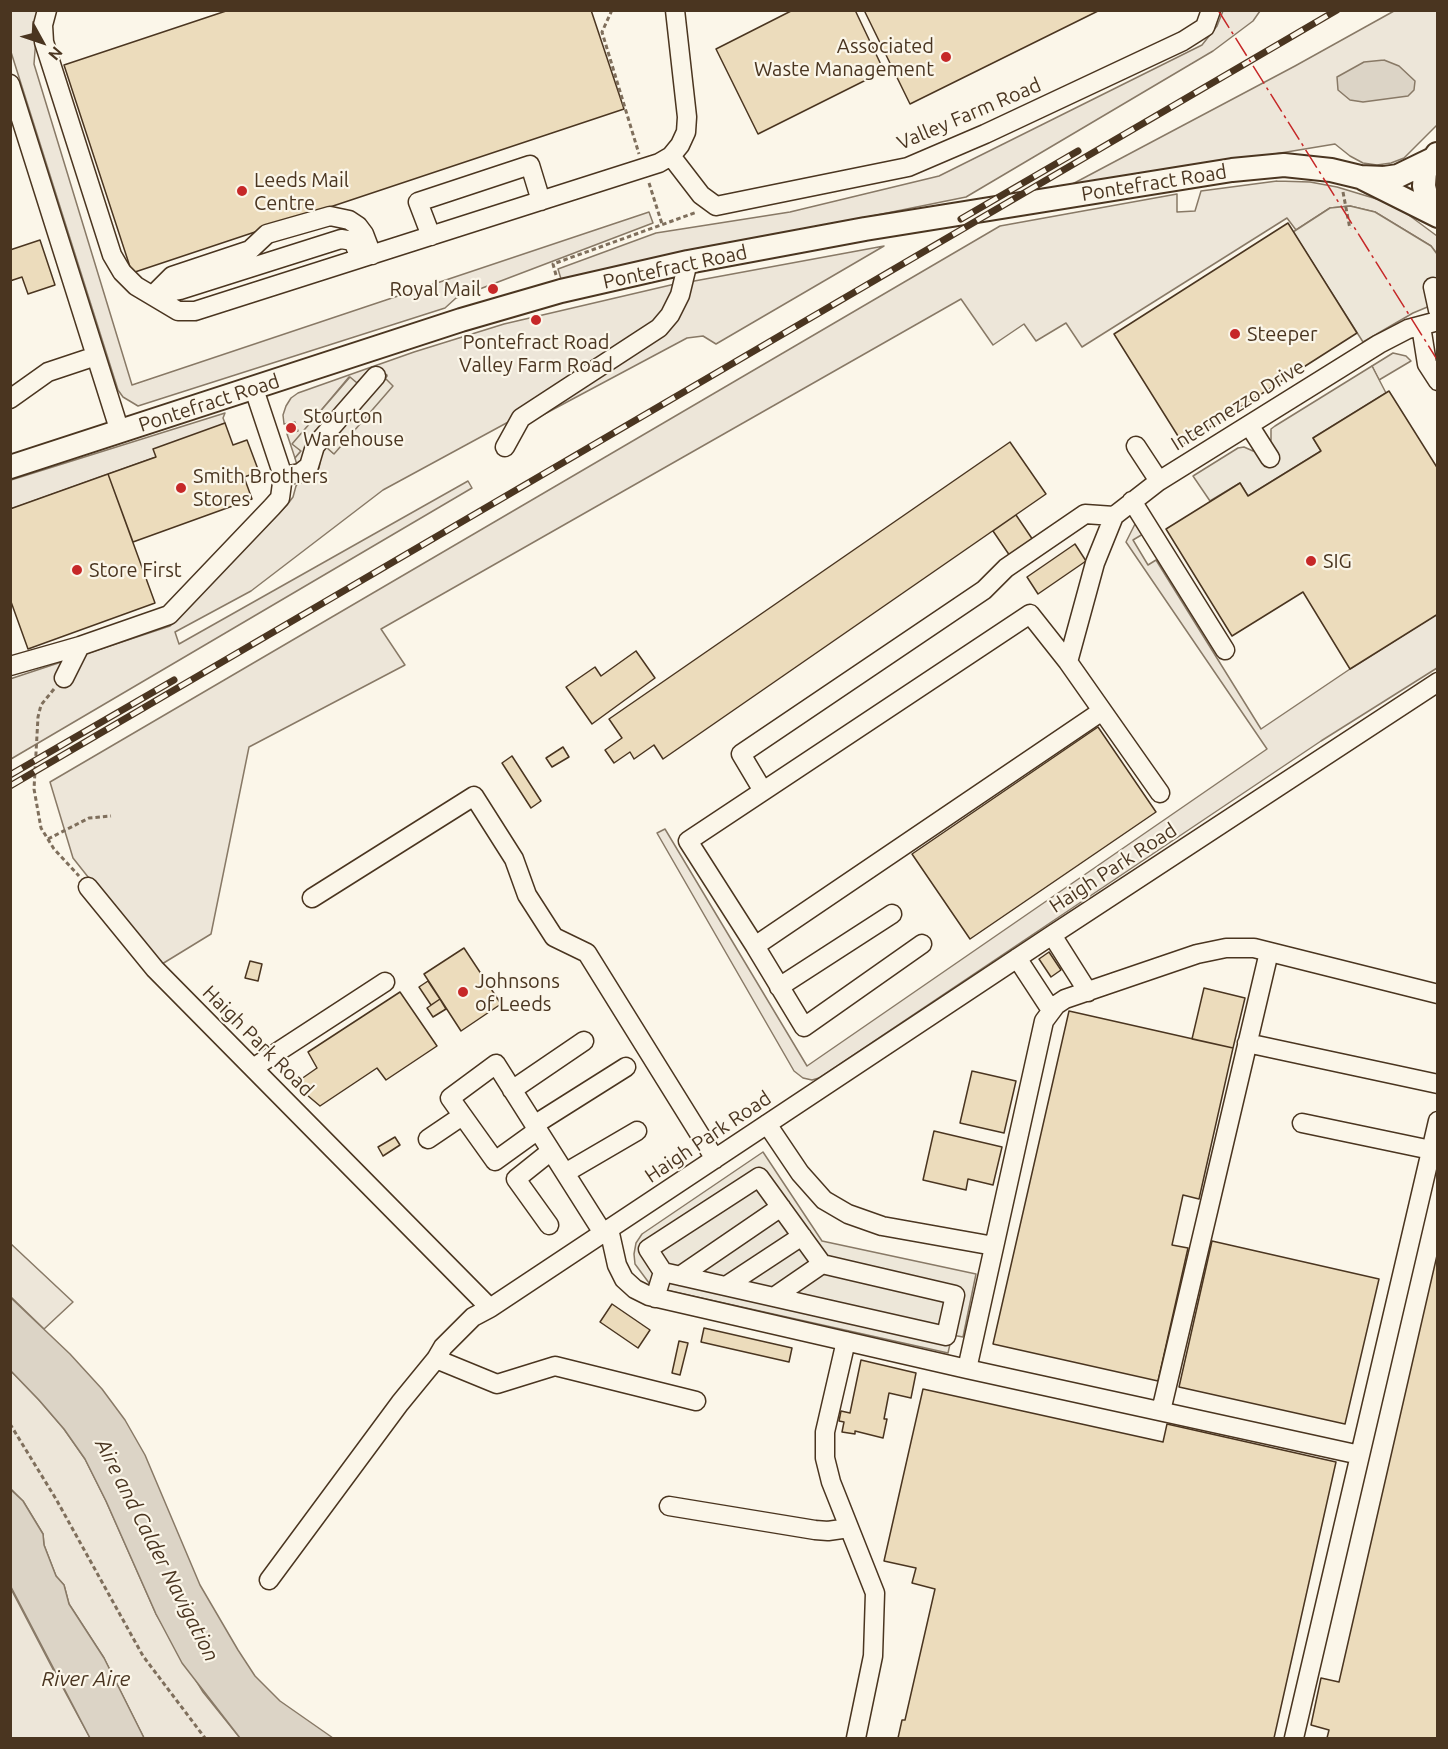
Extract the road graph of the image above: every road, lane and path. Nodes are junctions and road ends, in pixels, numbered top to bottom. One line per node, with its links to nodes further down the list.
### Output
1 (47, 10): 20 (street)
2 (612, 10): 8 (path)
3 (675, 10): 6 (street)
4 (1211, 10): 11 (street, Valley Farm Road)
5 (10, 84): 23 (street)
6 (671, 156): 8 (street); 11 (street)
7 (1434, 156): 9 (main road, Pontefract Road); 12 (main road)
8 (644, 168): 10 (street); 13 (path)
9 (1350, 175): 12 (main road, Pontefract Road); 14 (path); 17 (main road, Pontefract Road)
10 (541, 201): 15 (street); 15 (street)
11 (716, 206): 13 (path)
12 (1437, 214)
13 (662, 224): 19 (path)
14 (1350, 229)
15 (430, 236): 16 (street)
16 (366, 256): 20 (street); 20 (street); 20 (street)
17 (688, 262): 19 (main road, Pontefract Road); 31 (street)
18 (1433, 287): 21 (street)
19 (561, 291): 26 (main road, Pontefract Road)
20 (153, 296)
21 (1437, 310)
22 (1429, 324): 25 (street); 28 (street, Intermezzo Drive)
23 (96, 356): 27 (street); 29 (street)
24 (376, 376): 34 (street)
25 (1437, 381)
26 (254, 389): 29 (main road, Pontefract Road); 34 (street)
27 (10, 399)
28 (1249, 425): 32 (street); 35 (street, Intermezzo Drive)
29 (120, 432): 33 (main road, Pontefract Road)
30 (1136, 446): 35 (street)
31 (505, 447)
32 (1270, 458)
33 (10, 467)
34 (283, 476): 38 (street)
35 (1159, 481): 36 (street, Intermezzo Drive)
36 (1132, 501): 37 (street, Intermezzo Drive); 39 (street)
37 (1113, 516): 40 (street); 46 (street)
38 (80, 646): 41 (street); 42 (street)
39 (1225, 650)
40 (1068, 662): 45 (street); 46 (street)
41 (10, 666)
42 (64, 678)
43 (1437, 682): 53 (street, Haigh Park Road)
44 (41, 705): 49 (path)
45 (1102, 711): 47 (street); 55 (street)
46 (763, 791): 55 (street)
47 (1160, 793)
48 (111, 816): 49 (path)
49 (48, 839): 50 (path)
50 (88, 887): 65 (street, Haigh Park Road)
51 (312, 898): 78 (street)
52 (892, 914): 59 (street)
53 (1052, 935): 57 (street, Haigh Park Road); 60 (street)
54 (922, 944): 59 (street)
55 (755, 946): 59 (street)
56 (1269, 952): 60 (street); 61 (street); 64 (street)
57 (1017, 958): 62 (street); 72 (street, Haigh Park Road)
58 (385, 982): 65 (street)
59 (779, 987)
60 (1088, 992): 62 (street)
61 (1437, 994)
62 (1051, 1010): 84 (street)
63 (584, 1041): 68 (street)
64 (1247, 1043): 67 (street); 95 (street)
65 (253, 1068): 90 (street, Haigh Park Road)
66 (626, 1068): 73 (street)
67 (1437, 1084)
68 (512, 1090): 69 (street); 73 (street)
69 (462, 1116): 73 (street); 75 (street)
70 (1437, 1121): 76 (street)
71 (1302, 1123): 76 (street)
72 (767, 1124): 78 (street, Haigh Park Road); 84 (street)
73 (536, 1127): 77 (street)
74 (637, 1131): 79 (street)
75 (428, 1139)
76 (1431, 1150): 97 (street)
77 (551, 1151): 79 (street); 81 (street)
78 (715, 1159): 82 (street, Haigh Park Road)
79 (565, 1173): 82 (street)
80 (781, 1207): 83 (street); 86 (street); 86 (street)
81 (549, 1226)
82 (606, 1231): 89 (street); 90 (street, Haigh Park Road)
83 (802, 1236): 85 (street); 87 (street)
84 (994, 1246): 93 (street)
85 (822, 1264): 88 (street); 88 (street)
86 (671, 1274): 87 (street); 89 (street)
87 (726, 1286): 88 (street)
88 (774, 1297)
89 (656, 1298): 91 (street)
90 (490, 1308): 92 (street)
91 (846, 1341): 93 (street); 99 (street)
92 (436, 1359): 94 (street); 100 (street)
93 (967, 1369): 95 (street)
94 (696, 1401)
95 (1161, 1411): 97 (street)
96 (10, 1424): 101 (path)
97 (1360, 1455): 103 (street)
98 (669, 1506): 99 (street)
99 (849, 1528): 102 (street)
100 (269, 1580)
101 (205, 1738)
102 (856, 1738)
103 (1294, 1738)

